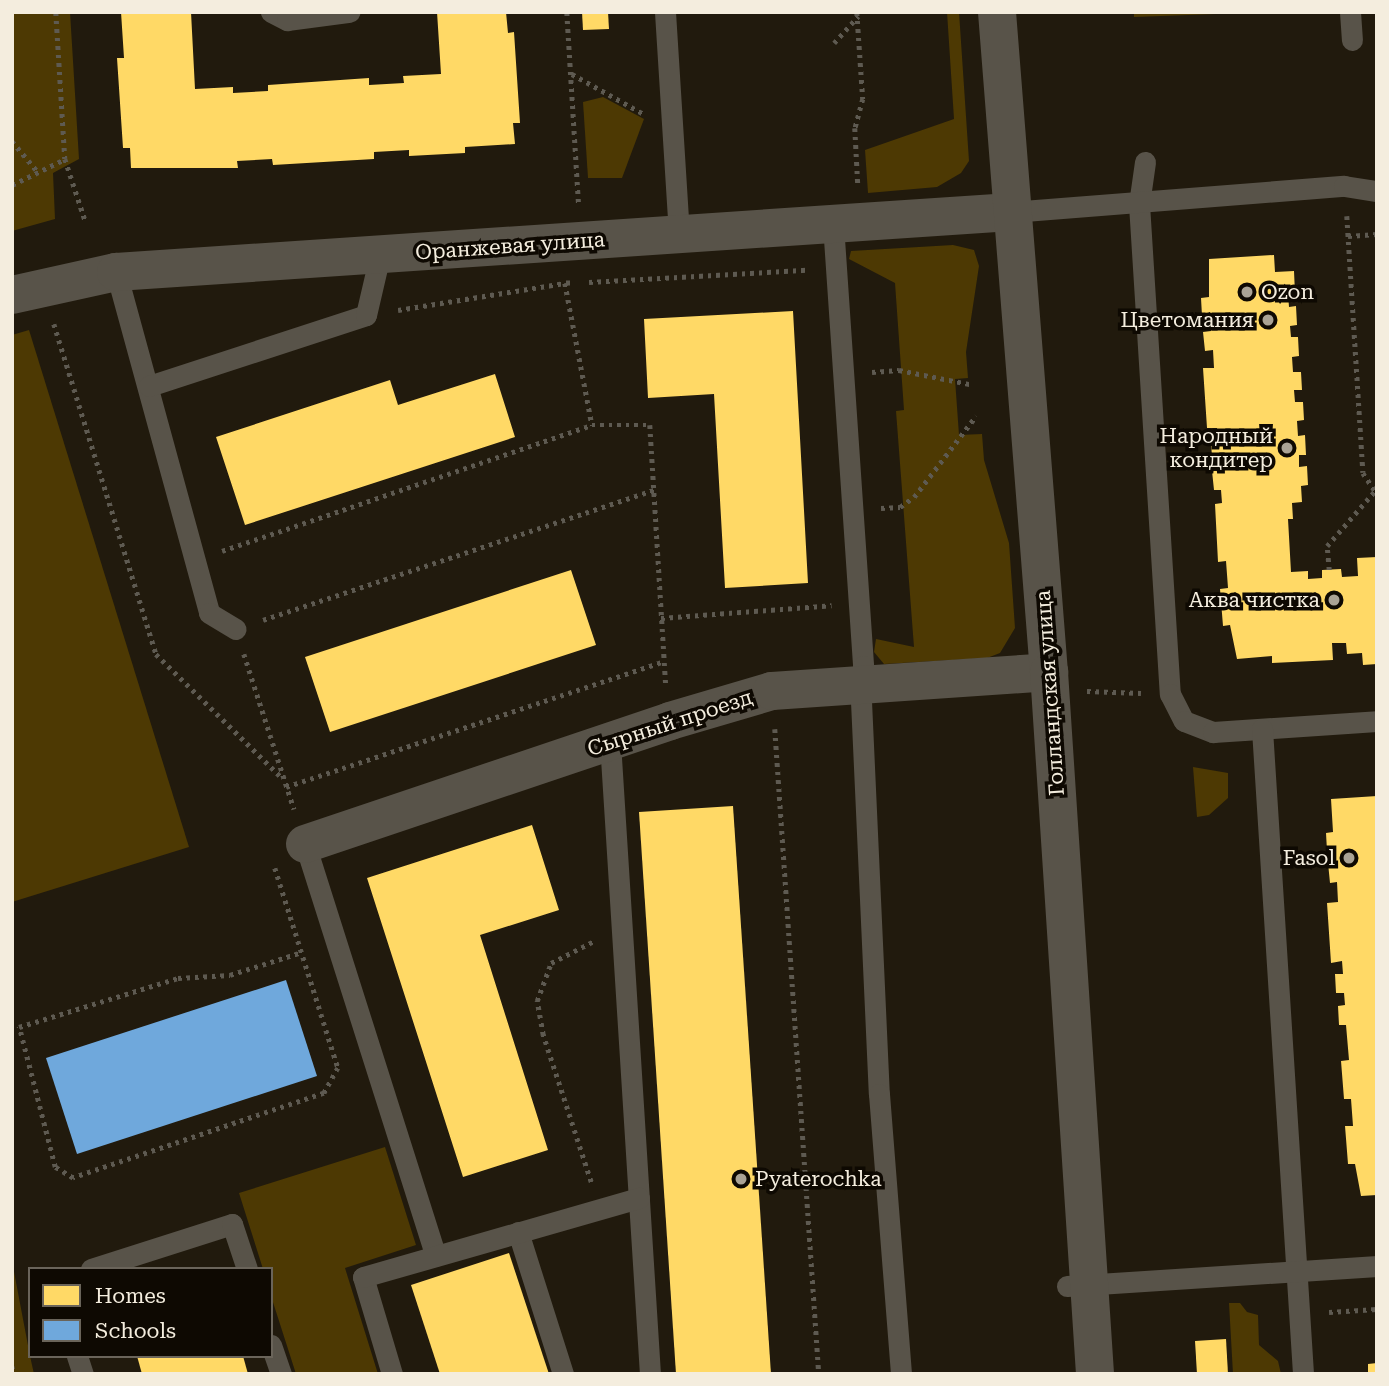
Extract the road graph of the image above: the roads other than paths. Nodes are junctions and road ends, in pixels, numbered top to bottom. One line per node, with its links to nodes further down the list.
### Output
1 (271, 12): 2 (lane)
2 (349, 12)
3 (665, 12): 13 (lane)
4 (979, 12): 12 (street, Голландская улица)
5 (997, 12): 12 (street, Голландская улица)
6 (1350, 12): 7 (lane)
7 (1352, 40)
8 (1145, 162): 10 (lane)
9 (1377, 191): 10 (lane)
10 (1139, 204): 12 (lane); 22 (lane)
11 (846, 211): 12 (street, Оранжевая улица); 13 (street, Оранжевая улица); 20 (lane)
12 (1002, 213): 19 (street, Голландская улица)
13 (679, 234): 14 (street, Оранжевая улица)
14 (380, 255): 15 (street, Оранжевая улица); 17 (lane)
15 (116, 272): 16 (street, Оранжевая улица); 17 (lane)
16 (12, 295)
17 (149, 386): 18 (lane)
18 (236, 629)
19 (1052, 678): 20 (street, Сырный проезд); 32 (street, Голландская улица)
20 (862, 682): 23 (street, Сырный проезд); 38 (lane)
21 (1377, 721): 22 (lane)
22 (1262, 729): 31 (lane)
23 (610, 742): 24 (street, Сырный проезд); 25 (lane)
24 (305, 844): 27 (lane)
25 (639, 1198): 26 (lane); 37 (lane)
26 (518, 1233): 27 (lane); 36 (lane)
27 (436, 1256): 35 (lane)
28 (1377, 1265): 31 (lane)
29 (97, 1267): 30 (lane)
30 (246, 1267)
31 (1296, 1271): 32 (lane); 41 (lane)
32 (1078, 1285): 39 (street, Голландская улица); 40 (street, Голландская улица)
33 (273, 1351): 34 (lane)
34 (281, 1374)
35 (392, 1374)
36 (563, 1374)
37 (650, 1374)
38 (901, 1374)
39 (1073, 1374)
40 (1095, 1374)
41 (1303, 1374)

